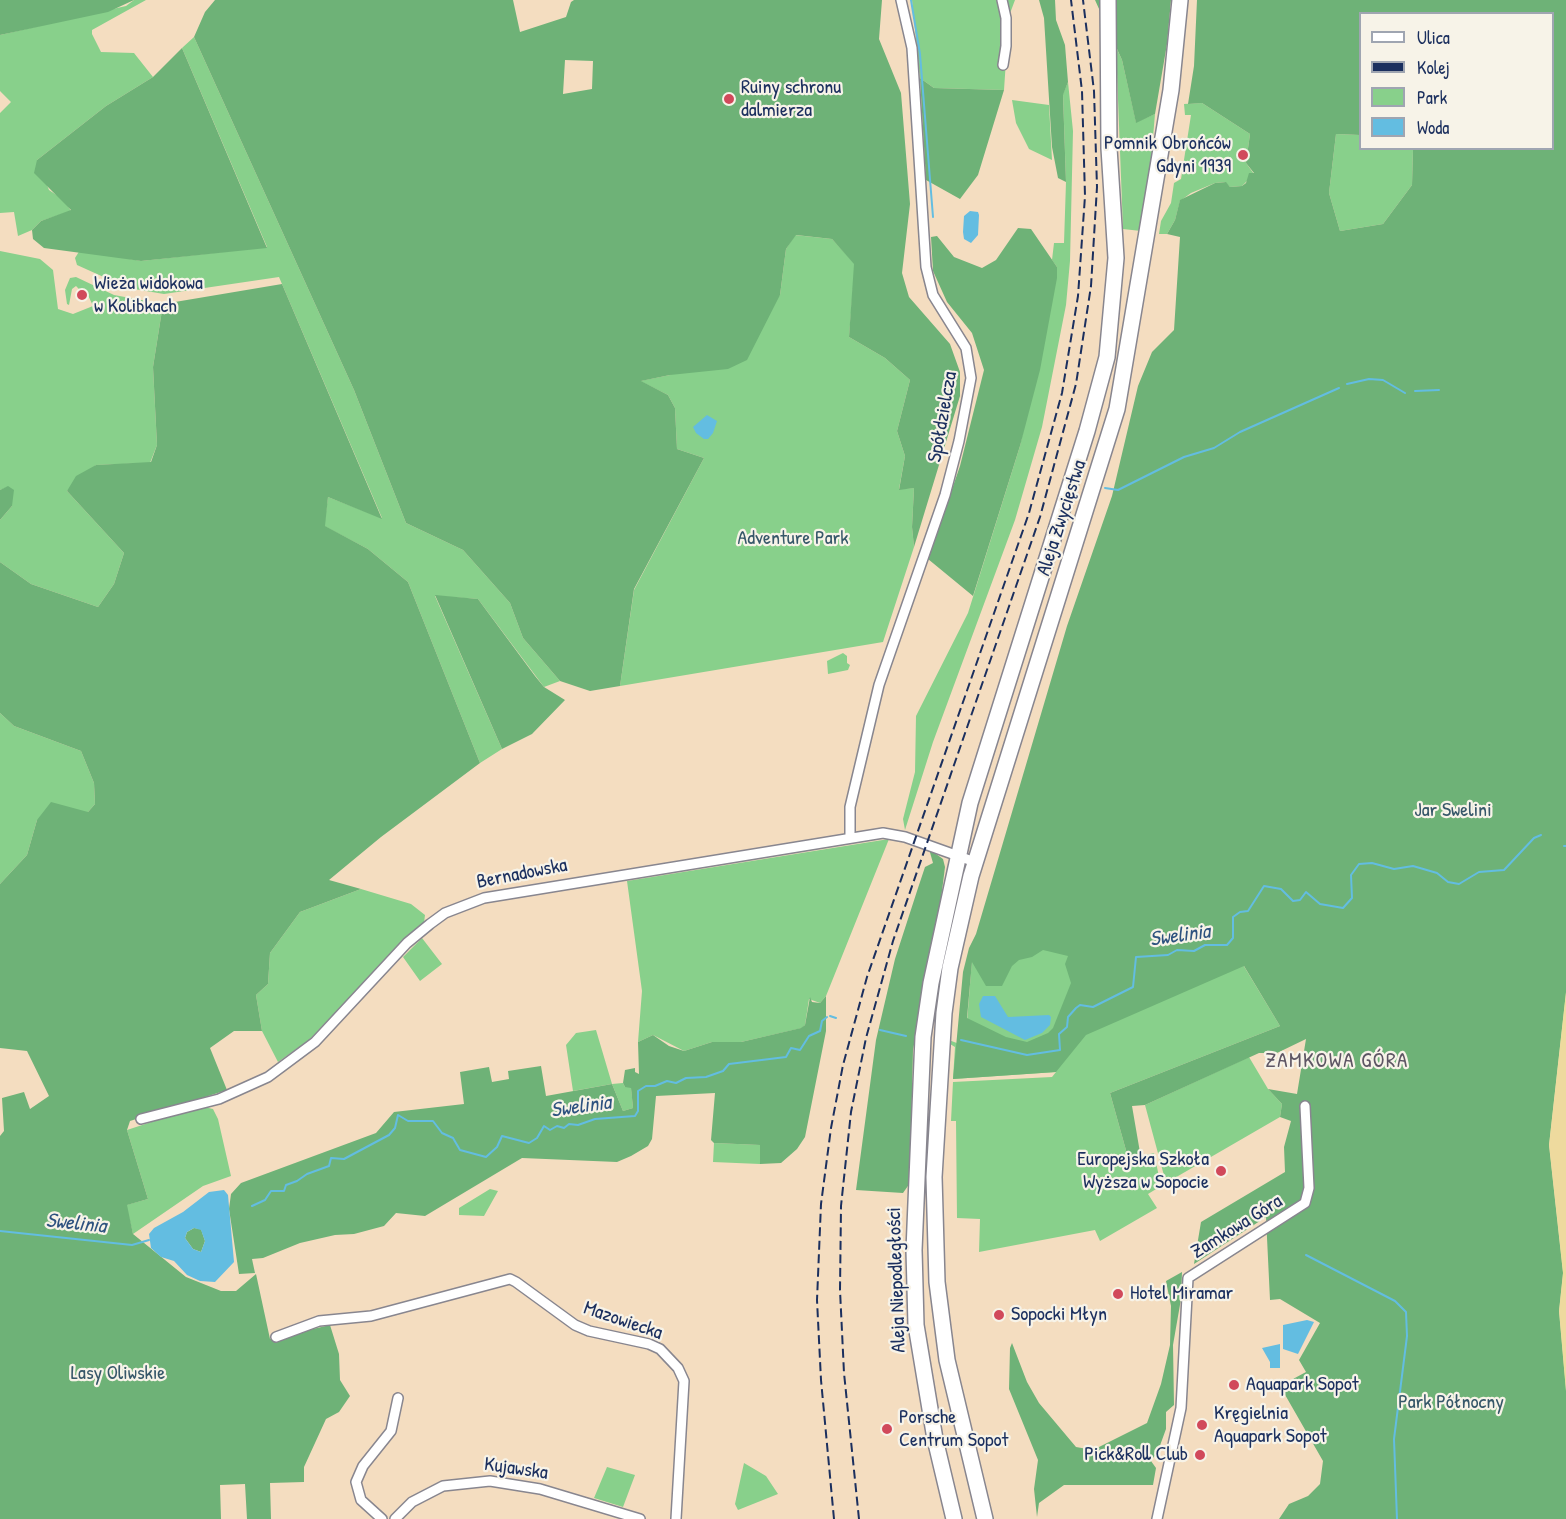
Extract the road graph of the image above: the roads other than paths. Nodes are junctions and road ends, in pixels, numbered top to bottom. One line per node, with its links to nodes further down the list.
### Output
1 (901, 0): 6 (street, Spółdzielcza)
2 (1002, 0): 5 (street)
3 (1108, 0): 7 (main road, Aleja Zwycięstwa)
4 (1180, 0): 8 (main road, Aleja Zwycięstwa)
5 (1003, 65)
6 (850, 838): 7 (street, Bernadowska); 12 (street, Bernadowska)
7 (958, 855): 8 (street, Bernadowska); 9 (main road, Aleja Zwycięstwa)
8 (975, 862): 10 (main road, Aleja Zwycięstwa)
9 (923, 1037): 19 (main road, Aleja Niepodległości)
10 (942, 1039): 20 (main road, Aleja Niepodległości)
11 (1305, 1106): 21 (street, Zamkowa Góra)
12 (141, 1119)
13 (276, 1337): 18 (street, Mazowiecka)
14 (398, 1398): 15 (street)
15 (382, 1519)
16 (395, 1519): 17 (street, Kujawska)
17 (640, 1519)
18 (676, 1519)
19 (954, 1519)
20 (985, 1519)
21 (1157, 1519)

